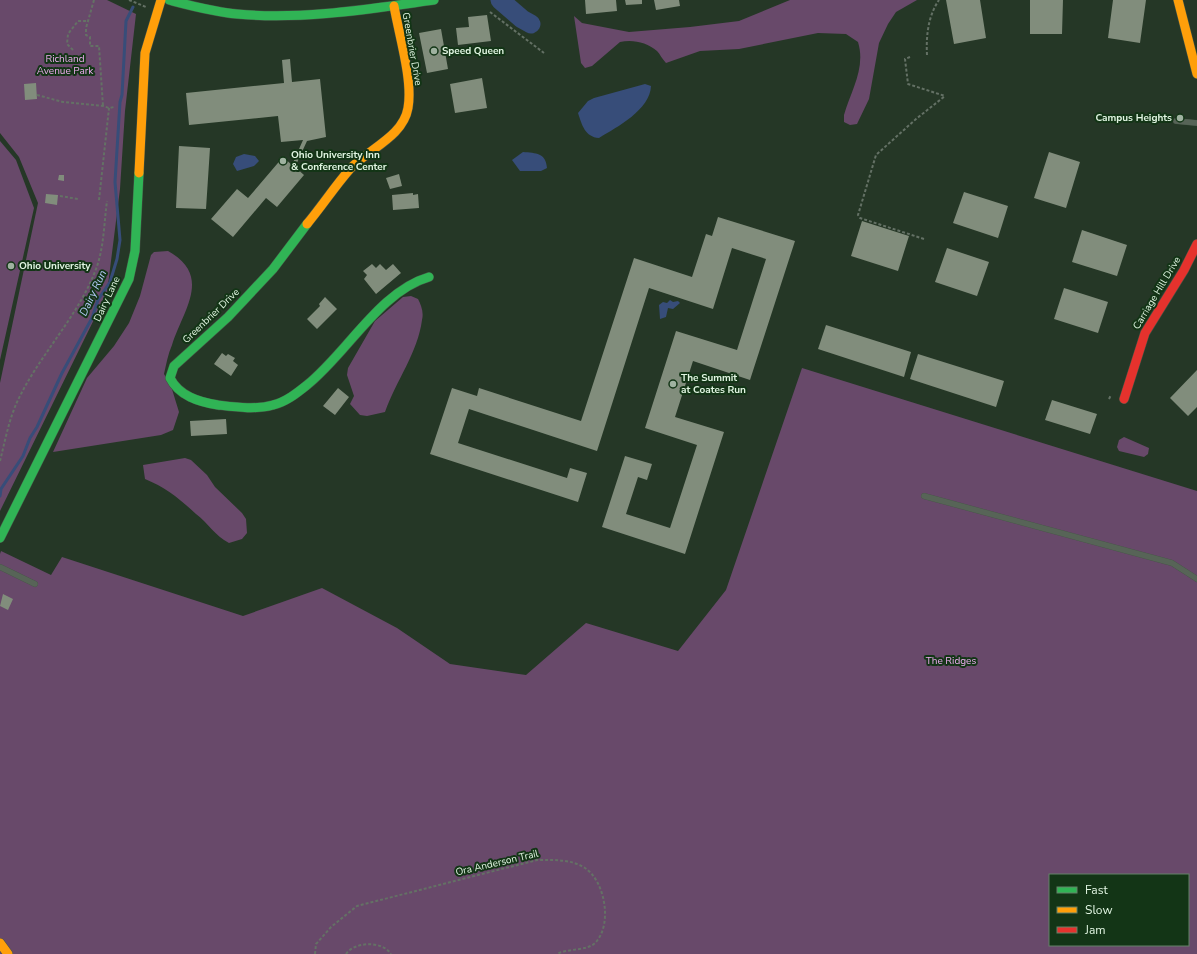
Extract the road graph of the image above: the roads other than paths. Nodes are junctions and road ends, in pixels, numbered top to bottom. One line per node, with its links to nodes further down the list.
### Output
1 (161, 0): 13 (street, Dairy Lane)
2 (169, 0): 5 (street)
3 (434, 0): 5 (street)
4 (1178, 0): 6 (street)
5 (394, 6): 10 (street, Greenbrier Drive)
6 (1197, 74)
7 (1176, 121): 8 (lane)
8 (1197, 123)
9 (1197, 244): 11 (street, Carriage Hill Drive)
10 (429, 277)
11 (1124, 399)
12 (924, 496): 15 (lane)
13 (0, 538)
14 (0, 567): 16 (lane)
15 (1197, 579)
16 (35, 584)
17 (0, 943): 18 (street)
18 (8, 954)

